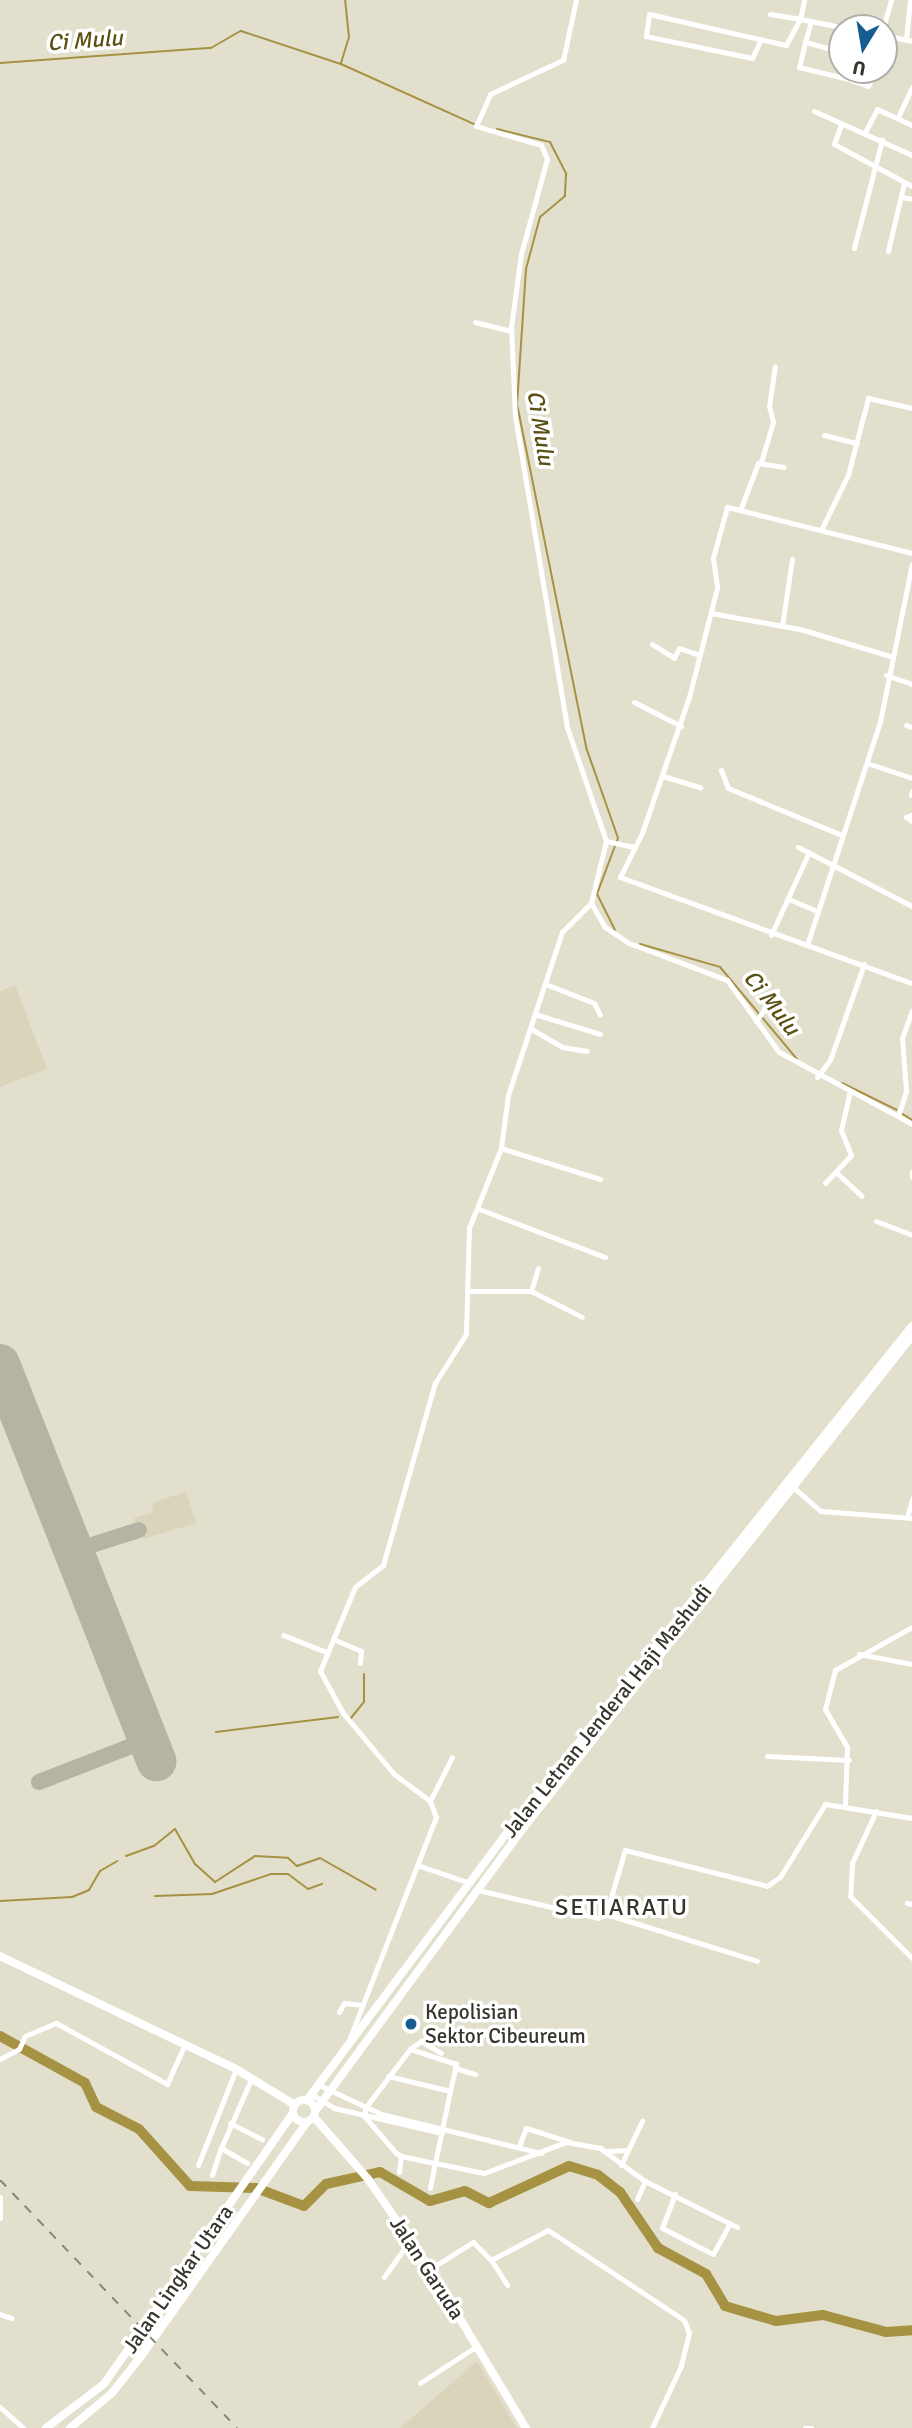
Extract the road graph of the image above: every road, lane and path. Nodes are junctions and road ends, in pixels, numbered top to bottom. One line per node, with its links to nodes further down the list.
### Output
1 (576, 0): 30 (street)
2 (804, 0): 6 (street)
3 (911, 0): 4 (street)
4 (911, 12): 10 (street)
5 (770, 14): 6 (street)
6 (800, 19): 7 (street); 9 (street)
7 (811, 21): 8 (street); 11 (street)
8 (828, 24)
9 (761, 39): 9 (street)
10 (909, 40)
11 (805, 42): 12 (street); 13 (street)
12 (828, 48)
13 (828, 74)
14 (912, 87): 16 (street)
15 (814, 111): 17 (street)
16 (898, 117): 18 (street); 19 (street)
17 (841, 124): 19 (street); 22 (street)
18 (912, 125)
19 (865, 132): 20 (street)
20 (883, 140): 21 (street); 22 (street)
21 (912, 153)
22 (873, 167): 23 (street); 27 (street)
23 (904, 183): 24 (street); 25 (street)
24 (912, 186)
25 (901, 197): 26 (street); 28 (street)
26 (912, 200)
27 (854, 248)
28 (888, 251)
29 (475, 322): 30 (street)
30 (510, 331): 59 (street)
31 (775, 366): 35 (street)
32 (912, 408): 34 (street)
33 (824, 435): 34 (street)
34 (857, 443): 38 (street)
35 (761, 461): 36 (street); 37 (street)
36 (784, 467)
37 (741, 508): 38 (street); 42 (street)
38 (822, 528): 39 (street)
39 (912, 553)
40 (792, 559): 43 (street)
41 (912, 564): 46 (street)
42 (711, 613): 43 (street); 45 (street)
43 (782, 626): 46 (street)
44 (652, 644): 45 (street)
45 (699, 655): 50 (street)
46 (890, 656): 47 (street)
47 (886, 675): 48 (street); 51 (street)
48 (912, 684)
49 (634, 702): 50 (street)
50 (681, 726): 53 (street)
51 (867, 763): 54 (street); 58 (street)
52 (721, 770): 58 (street)
53 (663, 776): 55 (street); 60 (street)
54 (912, 778)
55 (700, 787)
56 (912, 815): 57 (street)
57 (912, 821)
58 (839, 834): 63 (street)
59 (606, 841): 60 (street); 65 (street)
60 (635, 847): 68 (street)
61 (799, 847): 62 (street)
62 (809, 852): 63 (street); 64 (street)
63 (832, 863): 66 (street); 67 (street)
64 (792, 901): 67 (street); 68 (street)
65 (591, 903): 72 (street); 77 (street)
66 (912, 906)
67 (814, 910): 69 (street)
68 (771, 934): 69 (street)
69 (807, 944): 70 (street)
70 (864, 964): 71 (street); 81 (street)
71 (912, 983)
72 (548, 985): 75 (street); 76 (street)
73 (777, 991): 77 (street)
74 (912, 1011): 83 (street)
75 (538, 1015): 78 (street); 79 (street)
76 (600, 1015)
77 (760, 1018): 81 (street)
78 (533, 1030): 80 (street); 85 (street)
79 (600, 1034)
80 (587, 1051)
81 (818, 1075): 82 (street)
82 (847, 1090): 83 (street); 86 (street)
83 (900, 1113): 84 (street)
84 (912, 1124)
85 (501, 1148): 87 (street); 90 (street)
86 (836, 1172): 88 (street); 89 (street)
87 (600, 1180)
88 (825, 1183)
89 (862, 1196)
90 (478, 1209): 93 (street); 95 (street)
91 (876, 1222): 92 (street)
92 (912, 1235)
93 (605, 1257)
94 (538, 1268): 96 (street)
95 (471, 1291): 96 (street); 106 (street)
96 (531, 1292): 97 (street)
97 (582, 1317)
98 (912, 1326): 100 (main road, Jalan Letnan Jenderal Haji Mashudi)
99 (912, 1336): 100 (main road, Jalan Letnan Jenderal Haji Mashudi)
100 (802, 1471): 101 (main road, Jalan Letnan Jenderal Haji Mashudi); 118 (main road, Jalan Letnan Jenderal Haji Mashudi)
101 (793, 1486): 103 (street); 118 (main road, Jalan Letnan Jenderal Haji Mashudi)
102 (912, 1499): 103 (street)
103 (909, 1517)
104 (912, 1627): 108 (street)
105 (283, 1635): 107 (street)
106 (333, 1639): 107 (street); 109 (street)
107 (326, 1652): 114 (street)
108 (859, 1654): 110 (street); 113 (street)
109 (360, 1663)
110 (912, 1664)
111 (767, 1756): 113 (street)
112 (452, 1757): 114 (street)
113 (849, 1760): 115 (street)
114 (430, 1801): 119 (street)
115 (845, 1805): 116 (street); 121 (street)
116 (876, 1811): 117 (street); 124 (street)
117 (912, 1818)
118 (517, 1828): 120 (main road, Jalan Letnan Jenderal Haji Mashudi)
119 (420, 1866): 120 (street); 126 (street)
120 (475, 1887): 121 (street); 122 (main road, Jalan Letnan Jenderal Haji Mashudi)
121 (606, 1914): 125 (street)
122 (433, 1942): 129 (main road, Jalan Letnan Jenderal Haji Mashudi); 137 (main road, Jalan Letnan Jenderal Haji Mashudi)
123 (0, 1956): 128 (main road)
124 (912, 1958)
125 (757, 1961)
126 (363, 2005): 127 (street); 129 (street)
127 (339, 2011)
128 (186, 2044): 130 (street); 132 (main road)
129 (346, 2049): 136 (main road, Jalan Letnan Jenderal Haji Mashudi)
130 (0, 2059)
131 (455, 2068): 133 (street); 134 (street); 138 (street)
132 (236, 2069): 135 (main road); 160 (street)
133 (475, 2074)
134 (388, 2076): 138 (street); 142 (street)
135 (252, 2077): 141 (main road); 146 (street)
136 (319, 2084): 137 (street); 139 (main road, Jalan Letnan Jenderal Haji Mashudi)
137 (330, 2091): 140 (main road, Jalan Letnan Jenderal Haji Mashudi); 142 (street)
138 (450, 2091): 148 (street)
139 (309, 2097): 140 (street); 141 (main road); 143 (main road, Jalan Garuda)
140 (321, 2102): 142 (street); 143 (main road, Jalan Letnan Jenderal Haji Mashudi)
141 (294, 2109): 147 (main road); 172 (main road, Jalan Lingkar Utara)
142 (365, 2111): 144 (street); 149 (street)
143 (315, 2113): 147 (main road, Jalan Lingkar Utara); 174 (main road, Jalan Garuda)
144 (381, 2117): 148 (street); 149 (street)
145 (642, 2121): 154 (street)
146 (230, 2123): 150 (street); 153 (street)
147 (306, 2123): 173 (main road, Jalan Lingkar Utara)
148 (444, 2130): 152 (street); 159 (street)
149 (377, 2132): 157 (street)
150 (262, 2139)
151 (570, 2142): 152 (street); 155 (street); 156 (street)
152 (519, 2146): 156 (street)
153 (221, 2148): 158 (street); 163 (street)
154 (628, 2150): 155 (street); 161 (street)
155 (607, 2151): 161 (street)
156 (541, 2153): 159 (street)
157 (401, 2156): 159 (street); 162 (street)
158 (247, 2163)
159 (435, 2163): 165 (street)
160 (198, 2165)
161 (621, 2165): 164 (street)
162 (399, 2172)
163 (212, 2175)
164 (645, 2181): 166 (street); 168 (street)
165 (430, 2188)
166 (675, 2194): 170 (street); 170 (street)
167 (0, 2197): 169 (street)
168 (637, 2199)
169 (0, 2218)
170 (730, 2223): 171 (street)
171 (737, 2227)
172 (209, 2233): 173 (main road); 183 (main road, Jalan Lingkar Utara)
173 (219, 2240): 184 (main road, Jalan Lingkar Utara)
174 (410, 2240): 176 (main road, Jalan Garuda); 177 (street)
175 (491, 2260): 176 (street); 178 (street); 190 (street)
176 (430, 2269): 181 (main road, Jalan Garuda)
177 (384, 2277)
178 (507, 2285)
179 (0, 2314): 180 (street)
180 (11, 2318)
181 (477, 2346): 182 (street); 189 (main road, Jalan Garuda)
182 (420, 2383)
183 (92, 2395): 184 (main road); 187 (main road, Jalan Lingkar Utara)
184 (99, 2406): 188 (main road, Jalan Lingkar Utara)
185 (0, 2407): 186 (street)
186 (23, 2428)
187 (46, 2428)
188 (70, 2428)
189 (526, 2428)
190 (652, 2428)
191 (805, 2428): 192 (street)
192 (811, 2428)

